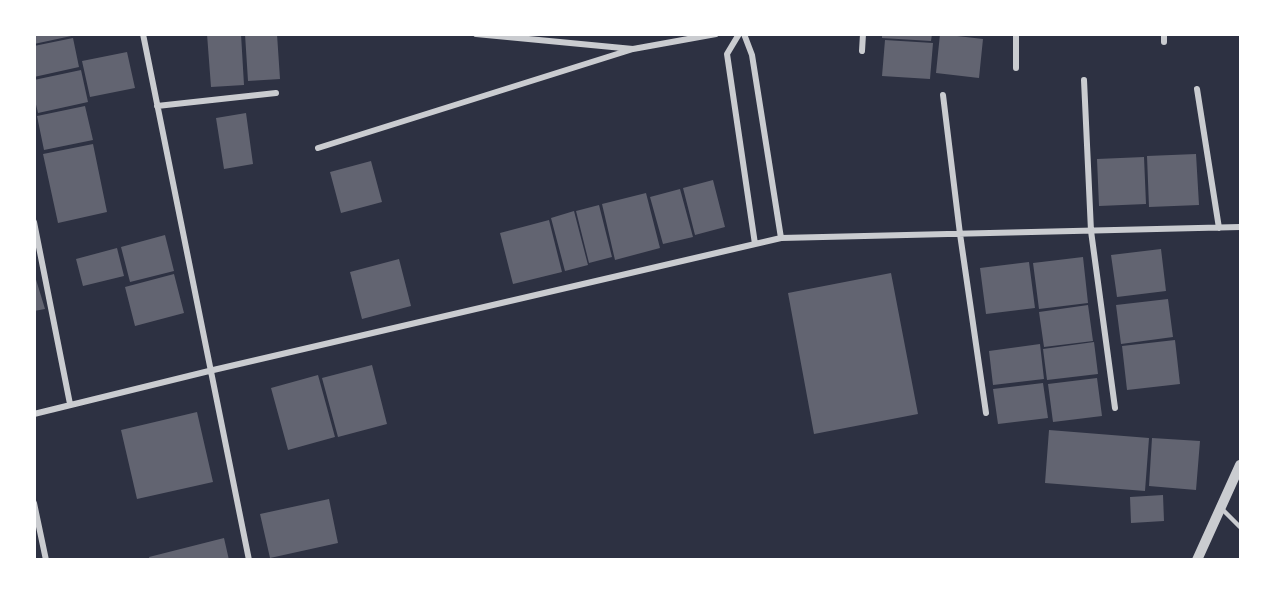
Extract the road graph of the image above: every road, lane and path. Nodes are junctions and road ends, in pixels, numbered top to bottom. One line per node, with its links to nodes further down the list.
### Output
1 (142, 34): 17 (street)
2 (476, 34): 10 (street)
3 (716, 34): 10 (street)
4 (739, 34): 25 (street)
5 (744, 34): 24 (street)
6 (863, 34): 11 (street)
7 (1016, 34): 12 (street)
8 (1164, 34): 9 (street)
9 (1164, 42)
10 (633, 49): 18 (street)
11 (862, 51)
12 (1016, 68)
13 (1084, 80): 22 (street)
14 (1197, 89): 21 (street)
15 (276, 93): 17 (street)
16 (943, 94): 23 (street)
17 (157, 106): 26 (street)
18 (318, 148)
19 (34, 222): 27 (street)
20 (1240, 227): 21 (street)
21 (1219, 228): 22 (street)
22 (1091, 231): 23 (street); 28 (street)
23 (960, 234): 24 (street); 29 (street)
24 (781, 238): 25 (street)
25 (755, 244): 26 (street)
26 (209, 371): 27 (street); 36 (street)
27 (70, 404): 30 (street)
28 (1115, 408)
29 (986, 413)
30 (34, 414)
31 (1240, 465): 33 (street)
32 (34, 503): 35 (street)
33 (1221, 508): 34 (lane); 37 (street)
34 (1240, 527)
35 (46, 560)
36 (249, 560)
37 (1197, 560)

